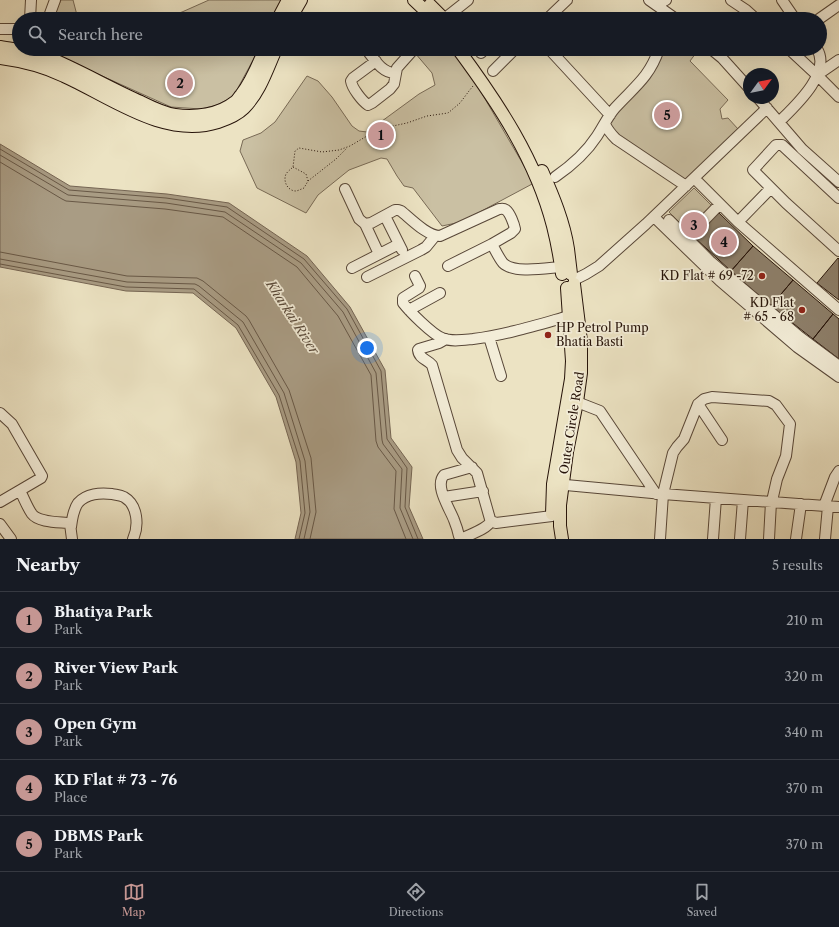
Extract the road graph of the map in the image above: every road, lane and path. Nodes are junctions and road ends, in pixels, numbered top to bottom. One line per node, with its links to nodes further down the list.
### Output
1 (31, 0): 14 (street)
2 (55, 0): 15 (street)
3 (288, 0): 16 (main road)
4 (301, 0): 17 (main road)
5 (414, 0): 18 (main road)
6 (425, 0): 19 (main road)
7 (468, 0): 20 (street)
8 (567, 0): 21 (street)
9 (666, 0): 12 (street)
10 (731, 0): 23 (street)
11 (782, 0): 24 (street)
12 (653, 3): 22 (street)
13 (839, 5): 25 (street)
14 (30, 12)
15 (51, 12)
16 (282, 12)
17 (294, 12)
18 (427, 12)
19 (437, 12)
20 (453, 12)
21 (554, 12)
22 (665, 12)
23 (748, 12)
24 (791, 12)
25 (827, 13)
26 (0, 29): 27 (street)
27 (12, 29)
28 (0, 47): 29 (main road)
29 (12, 50)
30 (41, 56): 31 (main road)
31 (262, 56)
32 (273, 56): 43 (main road)
33 (372, 56): 45 (street)
34 (407, 56): 47 (street)
35 (463, 56): 48 (main road)
36 (473, 56): 83 (main road)
37 (508, 56): 46 (street)
38 (555, 56): 54 (street)
39 (656, 56): 54 (street)
40 (720, 56): 50 (street)
41 (797, 56): 49 (street)
42 (820, 56): 49 (street)
43 (0, 58)
44 (839, 60): 49 (street)
45 (376, 61): 47 (street); 47 (street)
46 (492, 71)
47 (396, 73)
48 (476, 74): 57 (path); 83 (main road)
49 (817, 75): 51 (street); 55 (street)
50 (743, 81)
51 (839, 98)
52 (763, 104): 53 (street)
53 (767, 108): 55 (street); 61 (street)
54 (610, 115): 56 (street)
55 (779, 122): 62 (street)
56 (605, 124): 59 (street); 61 (street)
57 (347, 148): 58 (path); 60 (path)
58 (294, 167): 60 (path); 60 (path)
59 (555, 177)
60 (308, 181)
61 (690, 182): 66 (street); 68 (street)
62 (839, 182)
63 (771, 188): 65 (street); 70 (street); 76 (street)
64 (344, 189): 71 (street)
65 (839, 198)
66 (720, 204): 70 (street); 73 (street)
67 (385, 216): 71 (street); 72 (street); 74 (street)
68 (654, 217): 83 (street); 92 (street)
69 (669, 220): 73 (street)
70 (738, 222): 86 (street)
71 (365, 224): 77 (street)
72 (435, 236): 75 (street); 78 (street)
73 (687, 238): 90 (street)
74 (399, 244): 77 (street); 78 (street)
75 (492, 244): 79 (street); 83 (street)
76 (839, 251)
77 (379, 254): 80 (street)
78 (406, 258): 82 (street)
79 (448, 266)
80 (352, 268)
81 (415, 276): 85 (street)
82 (367, 277)
83 (568, 278): 87 (main road, Outer Circle Road); 93 (main road, Outer Circle Road)
84 (440, 293): 85 (street)
85 (409, 310): 89 (street)
86 (839, 310)
87 (569, 316): 88 (street); 99 (main road, Outer Circle Road)
88 (489, 337): 89 (street); 91 (street)
89 (446, 339): 97 (street)
90 (839, 366)
91 (501, 376)
92 (839, 377)
93 (577, 402): 99 (main road, Outer Circle Road); 102 (street)
94 (698, 404): 96 (street); 102 (street); 107 (street)
95 (0, 413): 100 (street)
96 (722, 440)
97 (472, 467): 101 (street); 103 (street)
98 (839, 471): 109 (street)
99 (558, 485): 102 (street); 111 (main road, Outer Circle Road); 120 (main road, Outer Circle Road)
100 (20, 491): 106 (street); 114 (street)
101 (483, 491): 103 (street); 112 (street)
102 (660, 494): 104 (street); 121 (street)
103 (444, 497): 115 (street)
104 (716, 498): 105 (street); 122 (street)
105 (743, 500): 107 (street); 123 (street)
106 (0, 502)
107 (771, 502): 108 (street); 124 (street)
108 (801, 504): 109 (street); 125 (street)
109 (826, 506): 110 (street); 126 (street)
110 (839, 507)
111 (552, 516): 112 (street); 119 (main road, Outer Circle Road)
112 (491, 521): 115 (street)
113 (0, 524): 116 (street)
114 (71, 527): 117 (street); 118 (street)
115 (482, 534)
116 (7, 538)
117 (72, 539)
118 (133, 539)
119 (554, 539)
120 (562, 539)
121 (660, 539)
122 (713, 539)
123 (740, 539)
124 (769, 539)
125 (796, 539)
126 (825, 539)

